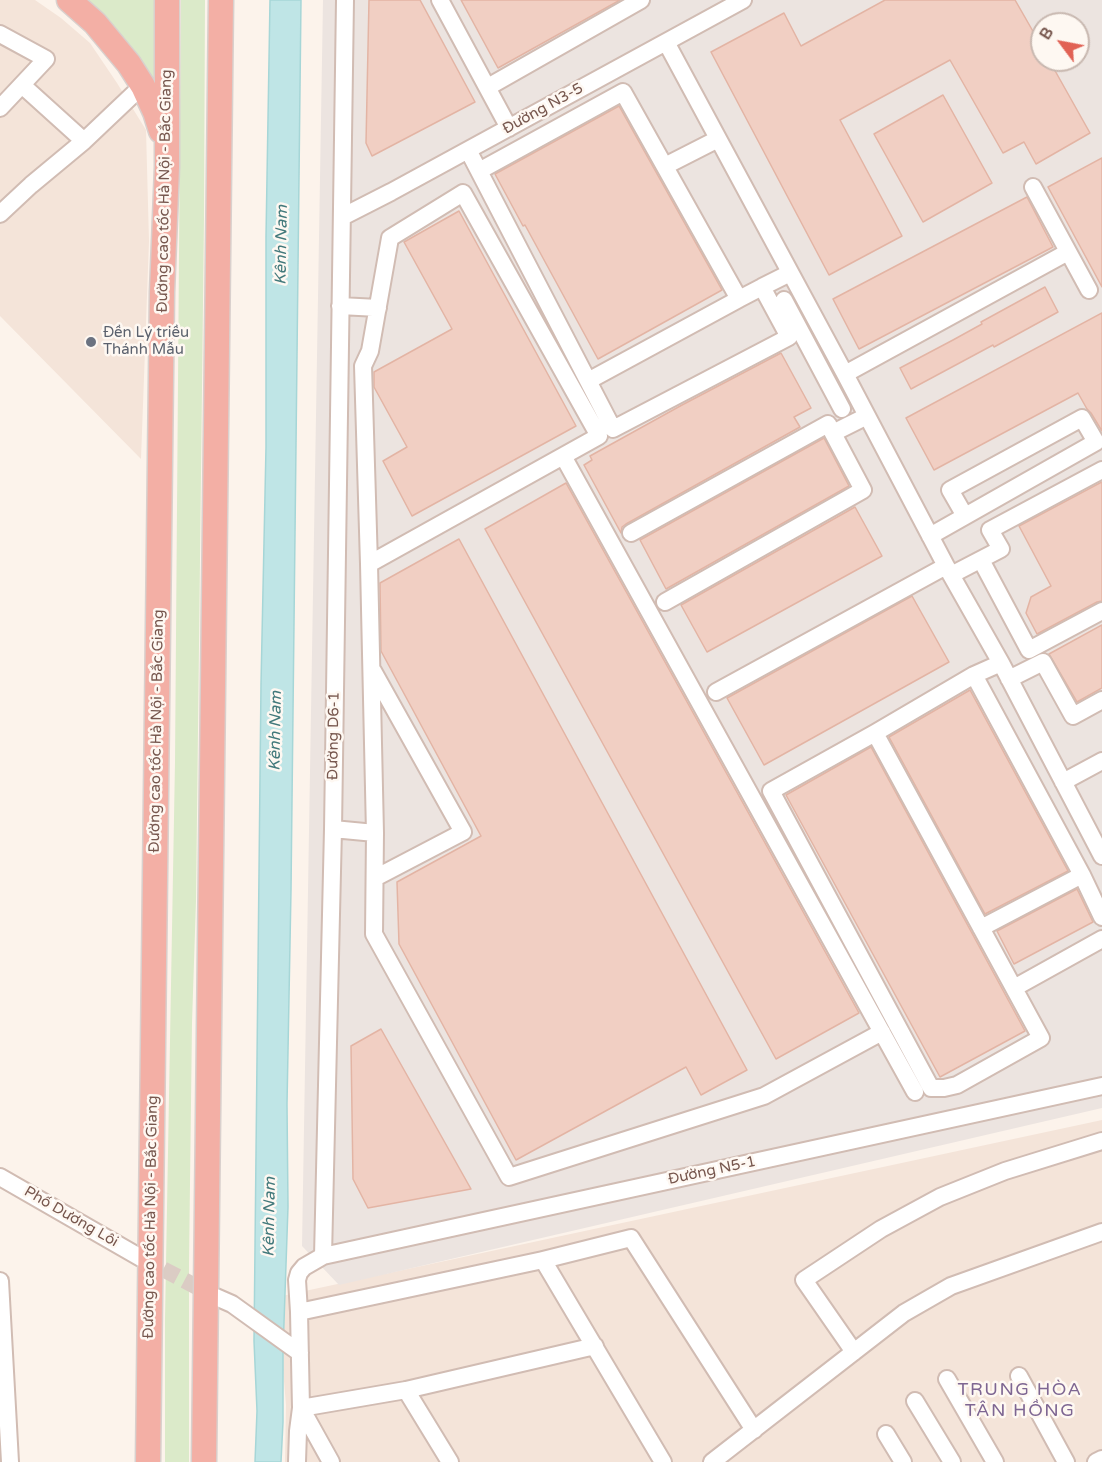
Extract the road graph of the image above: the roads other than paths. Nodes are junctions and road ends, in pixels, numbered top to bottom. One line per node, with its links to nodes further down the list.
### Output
1 (69, 0): 11 (highway)
2 (167, 0): 19 (highway, Đường cao tốc Hà Nội - Bắc Giang)
3 (221, 0): 90 (highway)
4 (345, 0): 23 (street, Đường D6-1)
5 (440, 0): 12 (street)
6 (641, 0): 12 (street)
7 (743, 0): 9 (street, Đường N3-5)
8 (0, 34): 10 (street)
9 (666, 42): 14 (street, Đường N3-5); 15 (street)
10 (22, 85): 13 (street); 16 (street)
11 (142, 86): 16 (street); 19 (highway)
12 (488, 87): 14 (street)
13 (0, 108)
14 (509, 128): 17 (street, Đường N3-5)
15 (718, 139): 18 (street); 25 (street)
16 (84, 141): 22 (street)
17 (468, 150): 20 (street); 23 (street, Đường N3-5)
18 (665, 166): 20 (street); 28 (street)
19 (167, 167): 89 (highway, Đường cao tốc Hà Nội - Bắc Giang)
20 (479, 171): 33 (street)
21 (1033, 187): 24 (street)
22 (0, 214)
23 (342, 217): 30 (street, Đường D6-1)
24 (1068, 252): 27 (street); 32 (street)
25 (790, 273): 26 (street); 32 (street)
26 (762, 287): 28 (street); 33 (street)
27 (1089, 290)
28 (739, 299): 33 (street)
29 (784, 300): 34 (street)
30 (340, 306): 31 (street); 56 (street, Đường D6-1)
31 (378, 308): 37 (street); 43 (street)
32 (844, 374): 35 (street)
33 (588, 381)
34 (842, 409)
35 (867, 416): 36 (street); 41 (street)
36 (833, 433): 40 (street); 45 (street)
37 (563, 456): 43 (street); 65 (street)
38 (1102, 470): 42 (street)
39 (965, 516): 39 (street); 41 (street)
40 (632, 533)
41 (930, 536): 44 (street)
42 (981, 560): 44 (street); 46 (street)
43 (369, 564): 48 (street)
44 (949, 571): 47 (street); 51 (street)
45 (665, 602)
46 (1102, 611)
47 (1001, 663): 49 (street); 50 (street)
48 (371, 668): 57 (street); 60 (street)
49 (974, 675): 53 (street); 59 (street)
50 (1009, 679): 52 (street); 55 (street)
51 (716, 692)
52 (1102, 700)
53 (875, 733): 62 (street); 64 (street)
54 (1102, 761): 55 (street)
55 (1063, 782): 58 (street)
56 (333, 829): 57 (street); 71 (street, Đường D6-1)
57 (375, 833): 60 (street)
58 (1102, 856)
59 (1082, 876): 61 (street); 62 (street)
60 (375, 878): 65 (street)
61 (1102, 917)
62 (981, 928): 64 (street)
63 (1102, 939): 64 (street)
64 (1014, 988)
65 (882, 1032): 67 (street)
66 (1102, 1086): 71 (street, Đường N5-1)
67 (915, 1092)
68 (1102, 1141): 78 (street)
69 (0, 1177): 72 (street, Phố Dương Lôi)
70 (1102, 1232): 78 (street)
71 (323, 1256): 76 (street)
72 (141, 1258)
73 (543, 1260): 76 (street); 77 (street); 85 (street)
74 (0, 1281): 88 (street)
75 (216, 1297): 79 (street)
76 (299, 1312): 79 (street)
77 (595, 1346): 82 (street); 94 (street)
78 (854, 1352): 85 (street)
79 (300, 1353): 84 (street)
80 (1019, 1376): 99 (street)
81 (947, 1379): 98 (street)
82 (406, 1390): 84 (street); 93 (street)
83 (915, 1401): 97 (street)
84 (301, 1408): 91 (street); 92 (street)
85 (754, 1430): 95 (street)
86 (886, 1434): 96 (street)
87 (1102, 1459): 100 (street)
88 (10, 1462)
89 (148, 1462)
90 (204, 1462)
91 (297, 1462)
92 (331, 1462)
93 (450, 1462)
94 (663, 1462)
95 (712, 1462)
96 (903, 1462)
97 (952, 1462)
98 (995, 1462)
99 (1066, 1462)
100 (1096, 1462)

